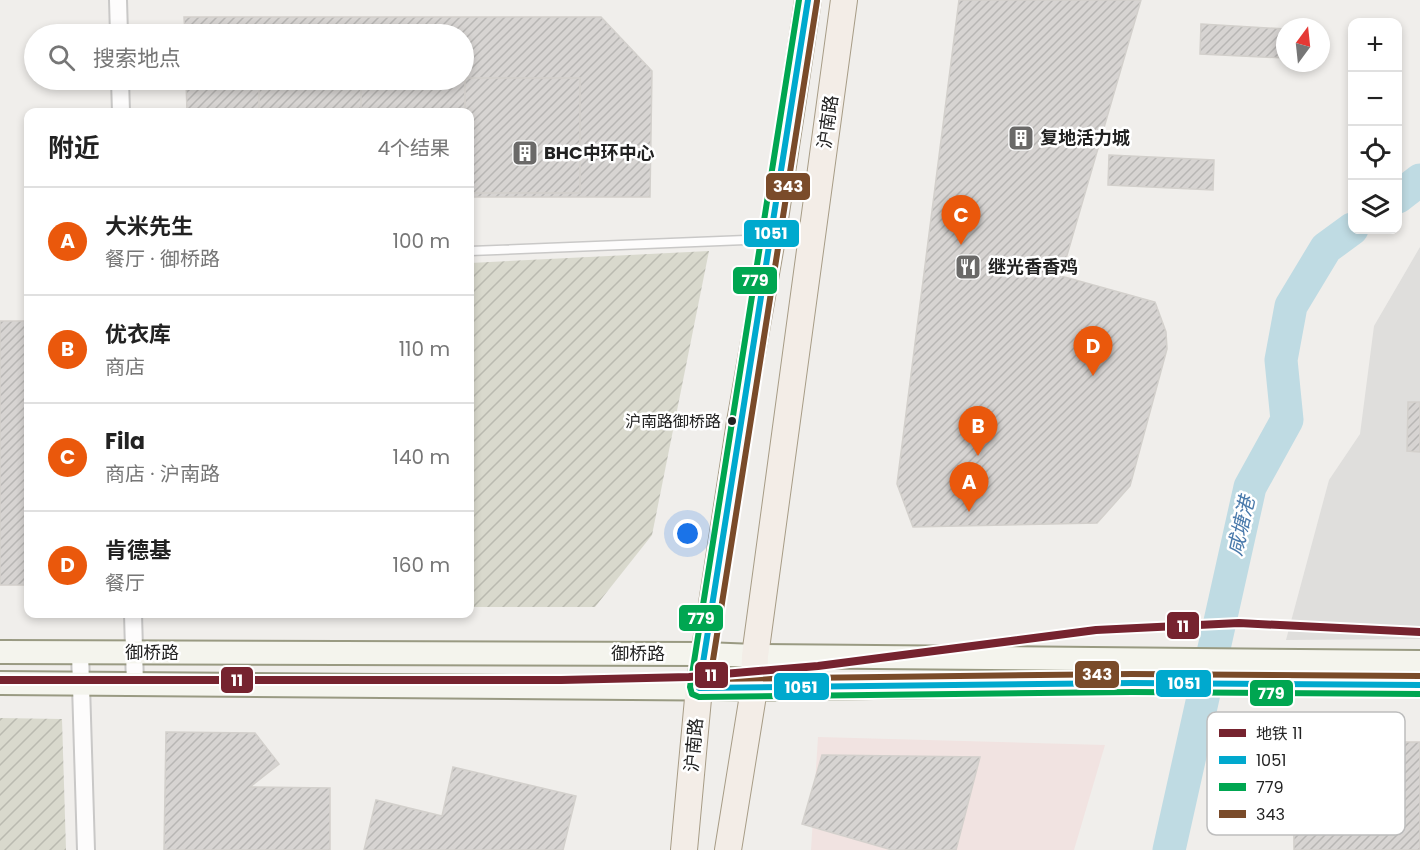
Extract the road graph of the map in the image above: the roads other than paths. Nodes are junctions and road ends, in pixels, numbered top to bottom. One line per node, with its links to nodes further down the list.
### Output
1 (118, 0): 4 (street)
2 (808, 0): 7 (main road, 沪南路)
3 (844, 0): 14 (main road, 沪南路)
4 (119, 24)
5 (120, 90): 6 (street)
6 (121, 108)
7 (772, 239): 8 (lane); 13 (main road, 沪南路)
8 (474, 251)
9 (134, 618): 12 (street)
10 (0, 652): 11 (main road, 御桥路)
11 (80, 652): 12 (main road, 御桥路); 17 (street)
12 (134, 652): 13 (main road, 御桥路); 18 (street)
13 (705, 654): 14 (main road, 御桥路); 20 (main road, 沪南路)
14 (755, 657): 15 (main road, 御桥路); 21 (main road, 沪南路)
15 (1420, 662)
16 (0, 683): 17 (main road, 御桥路)
17 (81, 683): 18 (main road, 御桥路); 22 (street)
18 (135, 685): 20 (main road, 御桥路)
19 (1420, 685): 21 (main road, 御桥路)
20 (699, 688): 21 (main road, 御桥路); 23 (main road, 沪南路)
21 (754, 689): 24 (main road, 沪南路)
22 (86, 850)
23 (684, 850)
24 (728, 850)

